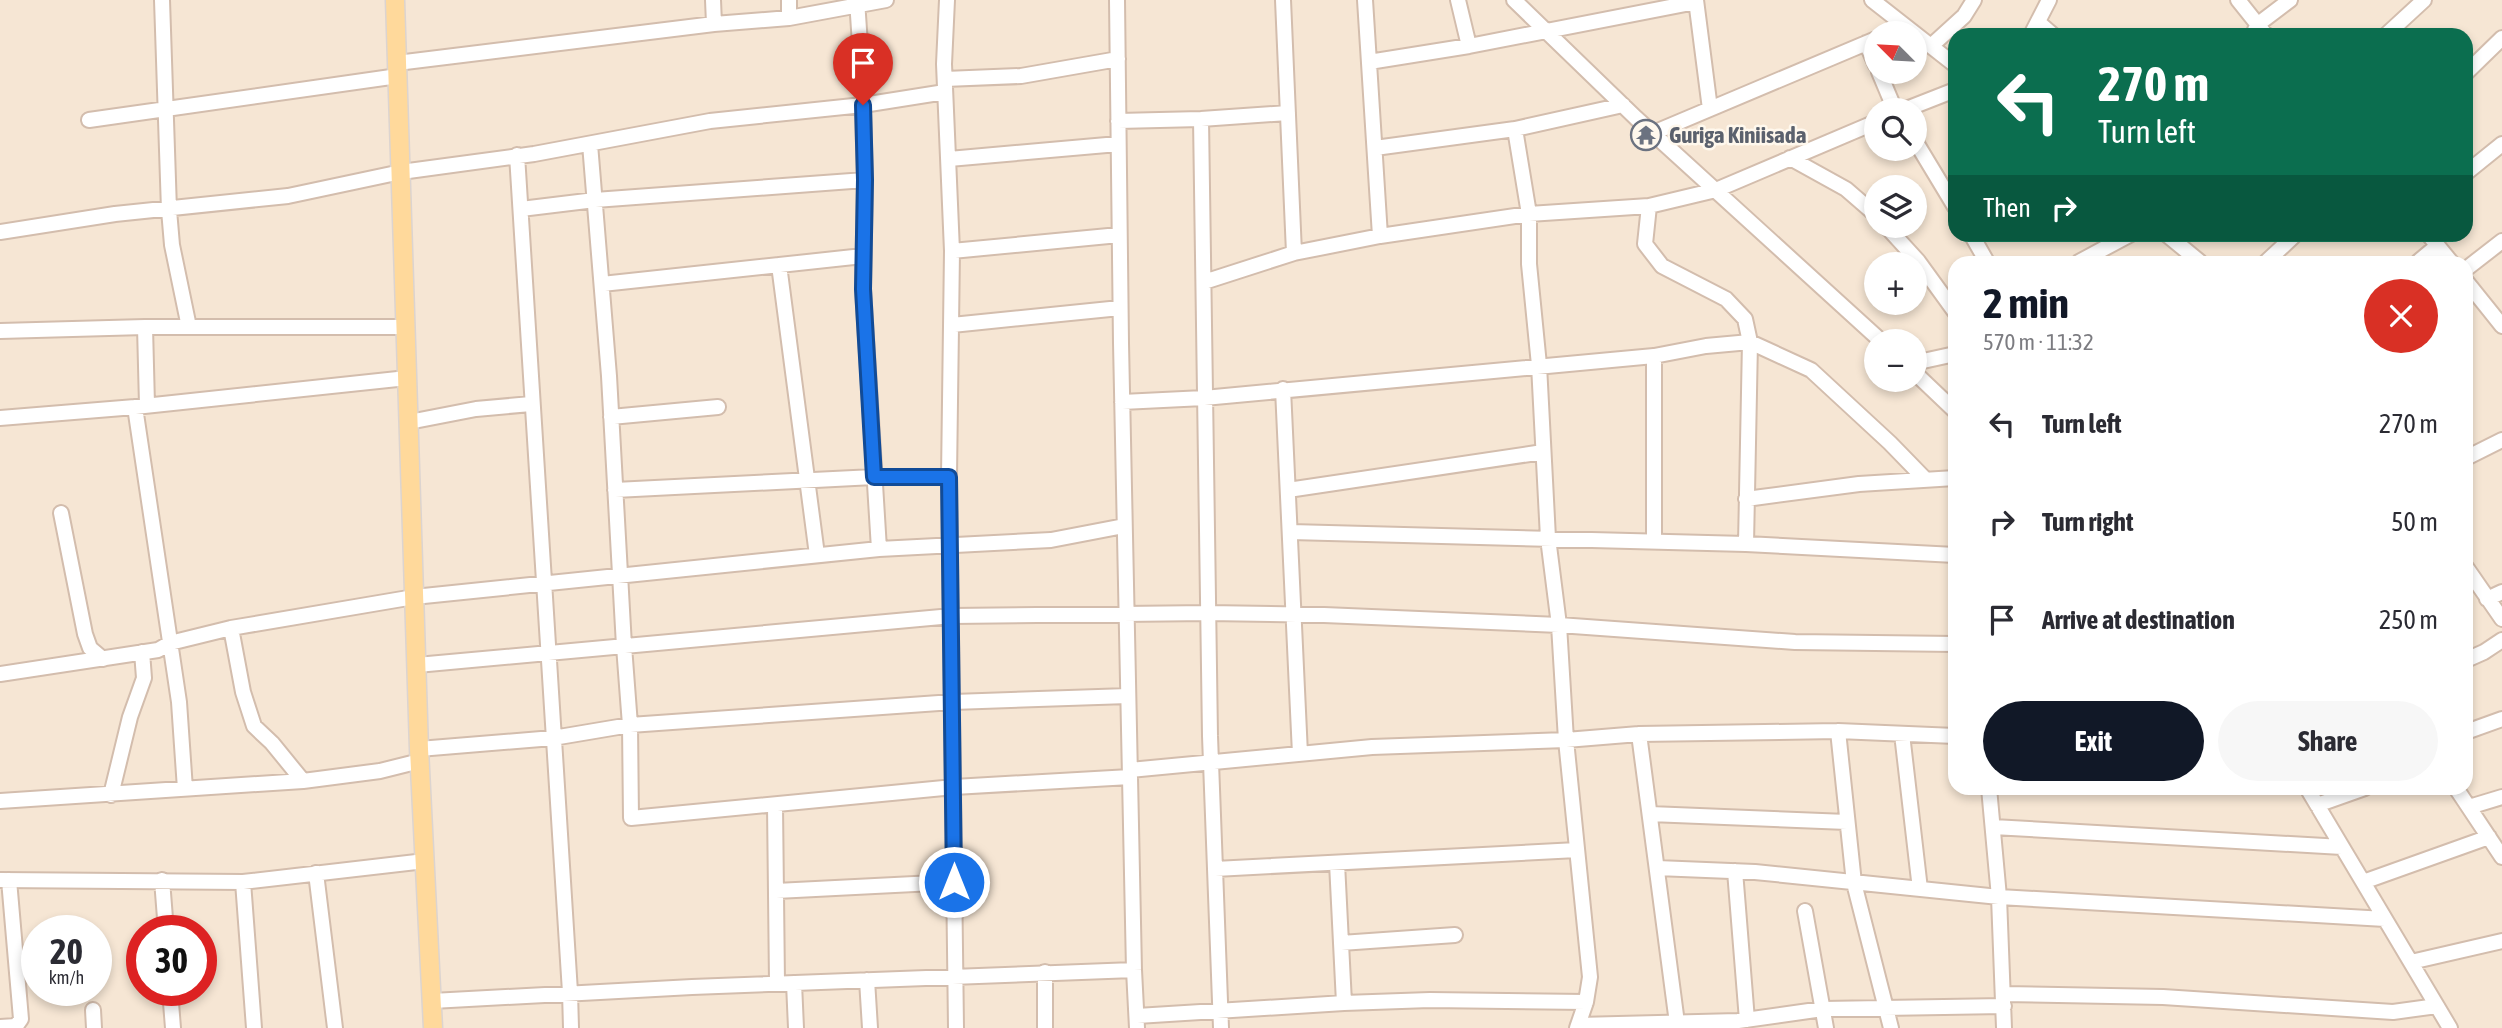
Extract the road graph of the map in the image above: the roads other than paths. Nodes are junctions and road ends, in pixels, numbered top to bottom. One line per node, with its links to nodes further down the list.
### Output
1 (162, 0): 45 (street)
2 (395, 0): 39 (main road)
3 (713, 0): 22 (street)
4 (789, 0): 20 (street)
5 (886, 0): 19 (street)
6 (947, 0): 40 (street)
7 (1117, 0): 35 (street)
8 (1283, 0): 47 (street)
9 (1365, 0): 37 (street)
10 (1458, 0): 33 (street)
11 (1514, 0): 28 (street)
12 (1874, 0): 21 (street)
13 (1974, 0): 23 (street)
14 (2049, 0): 24 (street)
15 (2238, 0): 25 (street)
16 (2290, 0): 26 (street)
17 (2424, 0): 27 (street)
18 (1696, 1): 28 (street); 46 (street)
19 (857, 3): 20 (street); 43 (street)
20 (789, 18): 22 (street)
21 (1900, 21)
22 (715, 24): 39 (street)
23 (1951, 28)
24 (2034, 28)
25 (2256, 28)
26 (2263, 28)
27 (2394, 28)
28 (1546, 31): 33 (street); 44 (street)
29 (1948, 31): 34 (street)
30 (2502, 38): 38 (street)
31 (1927, 43): 34 (street)
32 (1864, 44): 46 (street)
33 (1469, 46): 37 (street)
34 (1931, 46): 36 (street)
35 (1118, 59): 40 (street); 50 (street)
36 (1948, 59)
37 (1369, 62): 57 (street)
38 (2473, 66)
39 (398, 70): 45 (street); 63 (main road)
40 (945, 85): 43 (street); 60 (street)
41 (1948, 93): 42 (street)
42 (1927, 101)
43 (863, 105): 54 (street); 64 (street)
44 (1623, 105): 52 (street); 53 (street)
45 (164, 108): 49 (street); 71 (street)
46 (1710, 109): 53 (street)
47 (1288, 113): 48 (street); 83 (street)
48 (1201, 119): 50 (street); 91 (street)
49 (89, 120)
50 (1118, 121): 55 (street)
51 (1864, 127): 59 (street)
52 (1515, 129): 57 (street); 72 (street)
53 (1653, 133): 65 (street)
54 (590, 144): 58 (street); 67 (street)
55 (1118, 144): 60 (street); 74 (street)
56 (2502, 145): 62 (street)
57 (1375, 148): 75 (street)
58 (517, 155): 63 (street); 70 (street)
59 (1790, 158): 65 (street); 68 (street)
60 (949, 159): 82 (street)
61 (1927, 161): 66 (street)
62 (2473, 168)
63 (401, 172): 71 (street); 100 (main road)
64 (865, 180): 67 (street); 84 (street)
65 (1716, 190): 69 (street); 101 (street)
66 (1948, 195)
67 (595, 200): 70 (street); 92 (street)
68 (1864, 205)
69 (1649, 206): 72 (street); 103 (street)
70 (520, 209): 113 (street)
71 (169, 210): 73 (street); 99 (street)
72 (1529, 214): 75 (street); 107 (street)
73 (0, 232)
74 (1119, 235): 82 (street); 95 (street)
75 (1380, 236): 83 (street)
76 (1896, 238): 94 (street)
77 (2502, 241): 89 (street)
78 (2116, 242): 85 (street)
79 (2176, 242): 86 (street)
80 (2287, 242): 87 (street)
81 (2435, 242): 88 (street)
82 (952, 251): 96 (street)
83 (1294, 253): 91 (street)
84 (863, 256): 90 (street); 123 (street)
85 (2090, 256)
86 (2193, 256)
87 (2272, 256)
88 (2446, 256)
89 (2473, 264)
90 (779, 265): 92 (street); 126 (street)
91 (1204, 282): 111 (street)
92 (602, 284): 117 (street)
93 (2473, 295): 97 (street)
94 (1948, 302)
95 (1120, 308): 96 (street); 112 (street)
96 (952, 326): 124 (street)
97 (2502, 326)
98 (145, 327): 99 (street); 102 (street); 115 (street)
99 (189, 327): 100 (street)
100 (406, 327): 108 (main road)
101 (1868, 329)
102 (0, 331)
103 (1750, 342): 104 (street); 127 (street); 130 (street)
104 (1654, 356): 107 (street); 135 (street)
105 (1948, 356): 106 (street)
106 (1927, 360)
107 (1539, 365): 110 (street); 121 (street)
108 (407, 378): 115 (street); 119 (main road)
109 (1927, 384): 114 (street)
110 (1283, 389): 111 (street); 129 (street)
111 (1204, 398): 112 (street); 147 (street)
112 (1122, 402): 132 (street)
113 (531, 404): 119 (street); 143 (street)
114 (1948, 404)
115 (141, 406): 118 (street); 155 (street)
116 (718, 407): 117 (street)
117 (611, 417): 128 (street)
118 (0, 418)
119 (409, 422): 145 (main road)
120 (2502, 440): 122 (street)
121 (1543, 452): 129 (street); 134 (street)
122 (2473, 454)
123 (874, 477): 124 (street); 126 (street); 138 (street)
124 (949, 477): 137 (street)
125 (1948, 478): 127 (street)
126 (808, 480): 128 (street); 139 (street)
127 (1926, 480): 130 (street)
128 (615, 490): 141 (street)
129 (1289, 490): 133 (street)
130 (1746, 499): 136 (street)
131 (61, 513): 161 (street)
132 (1124, 526): 137 (street); 148 (street)
133 (1291, 532): 134 (street); 149 (street)
134 (1548, 538): 135 (street); 152 (street)
135 (1654, 541): 136 (street)
136 (1746, 544): 140 (street)
137 (952, 545): 138 (street); 150 (street)
138 (879, 549): 139 (street)
139 (817, 555): 141 (street)
140 (1948, 555)
141 (620, 575): 143 (street); 157 (street)
142 (2473, 577): 146 (street)
143 (544, 583): 145 (street); 159 (street)
144 (2502, 592): 146 (street)
145 (414, 597): 153 (street); 162 (main road)
146 (2487, 598): 151 (street)
147 (1208, 613): 148 (street); 149 (street); 177 (street)
148 (1126, 614): 150 (street); 164 (street)
149 (1295, 614): 152 (street); 175 (street)
150 (952, 616): 157 (street); 165 (street)
151 (2502, 619)
152 (1559, 625): 156 (street); 174 (street)
153 (231, 628): 155 (street); 179 (street)
154 (2502, 640): 160 (street)
155 (170, 643): 158 (street); 181 (street)
156 (1948, 644)
157 (624, 646): 159 (street); 167 (street)
158 (142, 652): 161 (street); 182 (street)
159 (548, 653): 162 (street); 173 (street)
160 (2473, 657)
161 (103, 659): 163 (street)
162 (416, 665): 176 (main road)
163 (0, 674)
164 (1128, 696): 165 (street); 178 (street)
165 (953, 702): 167 (street); 180 (street)
166 (2502, 719): 168 (street)
167 (631, 725): 173 (street); 190 (street)
168 (2473, 729)
169 (1838, 731): 170 (street); 171 (street); 193 (street)
170 (1639, 734): 174 (street); 192 (street)
171 (1902, 734): 172 (street); 211 (street)
172 (1948, 736)
173 (553, 738): 176 (street); 227 (street)
174 (1566, 740): 175 (street); 197 (street)
175 (1300, 754): 177 (street)
176 (420, 755): 179 (street); 199 (main road)
177 (1211, 763): 178 (street); 202 (street)
178 (1130, 773): 180 (street); 221 (street)
179 (303, 781): 181 (street)
180 (954, 787): 190 (street); 208 (street)
181 (185, 789): 182 (street)
182 (111, 795): 188 (street)
183 (1990, 795): 194 (street)
184 (2311, 795): 189 (street)
185 (2345, 795): 189 (street)
186 (2461, 795): 191 (street)
187 (2502, 797): 191 (street)
188 (0, 800)
189 (2317, 805): 196 (street)
190 (775, 806): 212 (street)
191 (2469, 807): 195 (street)
192 (1650, 814): 193 (street); 201 (street)
193 (1847, 821): 210 (street)
194 (1993, 827): 196 (street); 213 (street)
195 (2489, 837): 198 (street); 209 (street)
196 (2342, 847): 209 (street)
197 (1577, 850): 200 (street); 230 (street)
198 (2502, 857)
199 (425, 861): 204 (street); 229 (main road)
200 (1337, 863): 202 (street); 219 (street)
201 (1657, 868): 203 (street); 240 (street)
202 (1215, 869): 237 (street)
203 (1735, 871): 210 (street); 241 (street)
204 (316, 873): 207 (street); 247 (street)
205 (5, 880): 206 (street); 242 (street)
206 (162, 880): 207 (street); 215 (street)
207 (243, 881): 246 (street)
208 (954, 882): 212 (street); 223 (street)
209 (2363, 882): 216 (street)
210 (1854, 883): 211 (street); 234 (street)
211 (1920, 889): 213 (street)
212 (776, 891): 226 (street)
213 (1999, 897): 216 (street); 228 (street)
214 (1805, 911): 235 (street)
215 (165, 915)
216 (2385, 919): 220 (street)
217 (1455, 935): 219 (street)
218 (2502, 941): 220 (street)
219 (1341, 943): 231 (street)
220 (2411, 962): 233 (street)
221 (1134, 970): 222 (street); 239 (street)
222 (1045, 972): 223 (street); 253 (street)
223 (954, 976): 224 (street); 252 (street)
224 (867, 980): 225 (street); 251 (street)
225 (794, 983): 226 (street); 250 (street)
226 (777, 984): 227 (street)
227 (570, 992): 229 (street); 249 (street)
228 (2003, 1000): 234 (street); 238 (street); 257 (street)
229 (432, 1001): 248 (main road)
230 (1586, 1002): 231 (street); 243 (street)
231 (1344, 1003): 237 (street)
232 (171, 1006): 245 (street)
233 (2437, 1006): 238 (street); 259 (street)
234 (1884, 1008): 235 (street); 256 (street)
235 (1823, 1009): 241 (street); 255 (street)
236 (93, 1010): 244 (street)
237 (1221, 1011): 239 (street); 254 (street)
238 (2393, 1012): 258 (street)
239 (1137, 1022)
240 (1677, 1023): 241 (street); 243 (street)
241 (1741, 1023)
242 (0, 1027)
243 (1579, 1027)
244 (94, 1028)
245 (173, 1028)
246 (254, 1028)
247 (335, 1028)
248 (433, 1028)
249 (571, 1028)
250 (796, 1028)
251 (870, 1028)
252 (956, 1028)
253 (1045, 1028)
254 (1221, 1028)
255 (1826, 1028)
256 (1891, 1028)
257 (2004, 1028)
258 (2394, 1028)
259 (2450, 1028)

